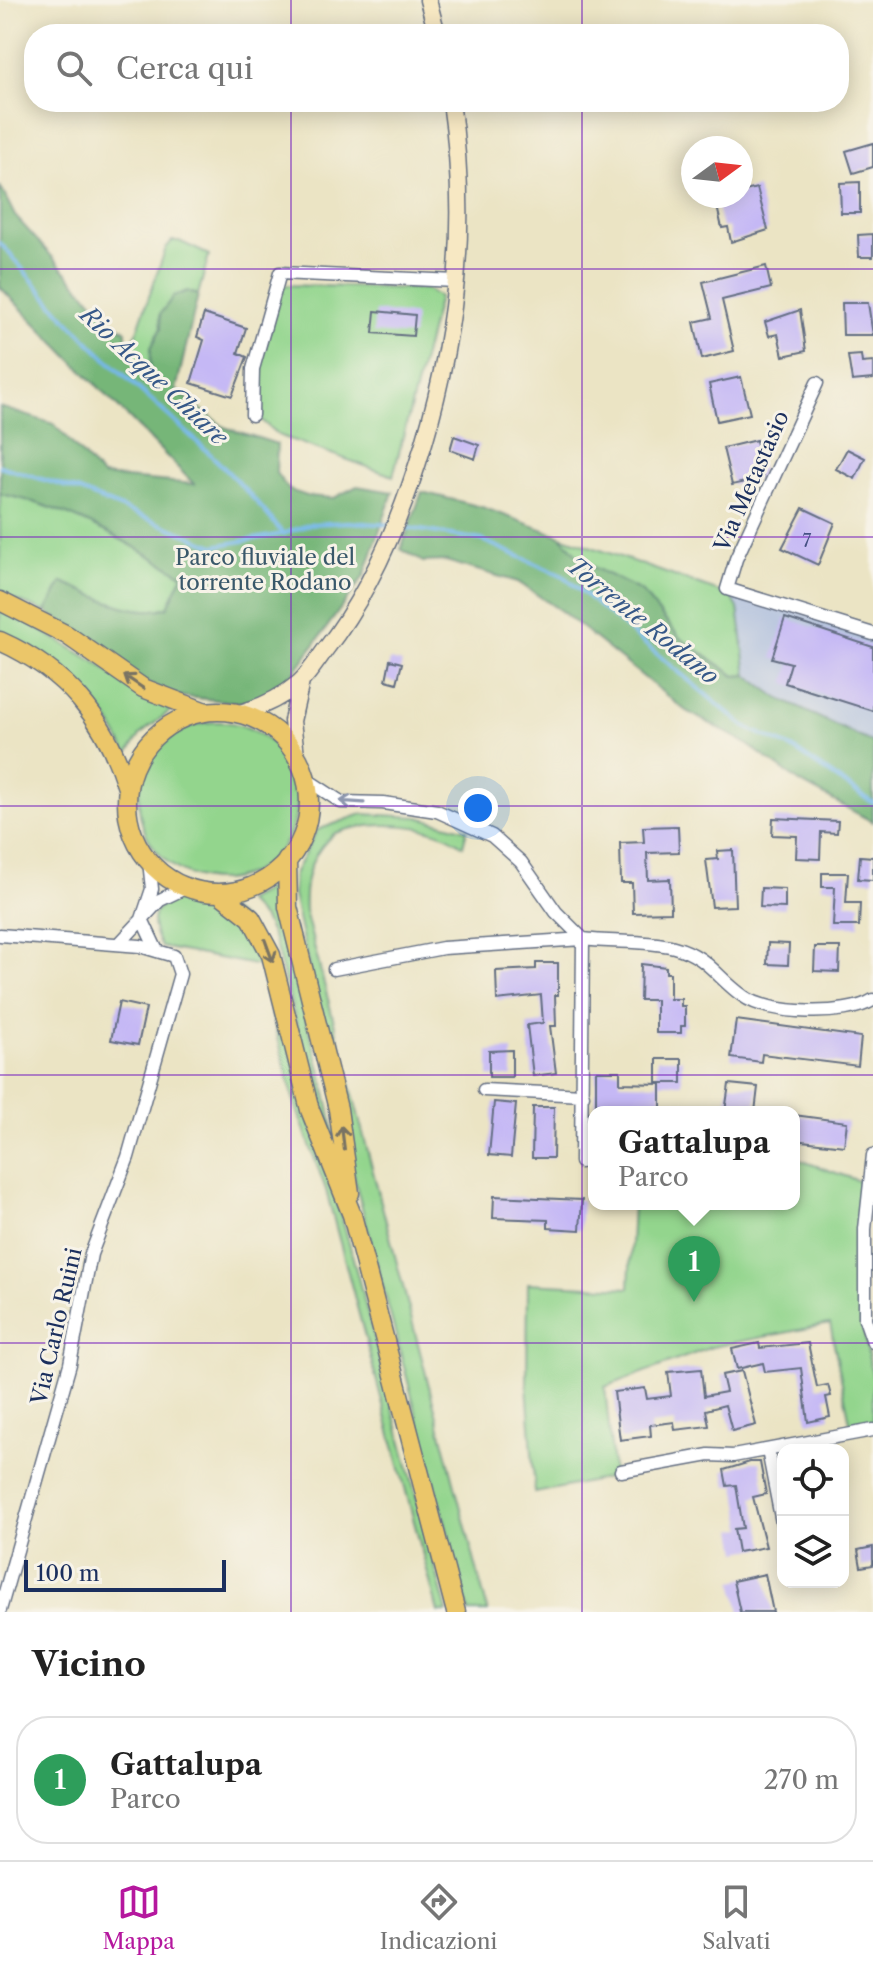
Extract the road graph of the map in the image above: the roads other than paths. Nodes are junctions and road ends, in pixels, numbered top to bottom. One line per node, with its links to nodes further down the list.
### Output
1 (428, 0): 2 (main road)
2 (434, 24)
3 (452, 112): 4 (main road)
4 (456, 281): 6 (street); 10 (main road)
5 (817, 383): 8 (street, Via Metastasio)
6 (252, 415)
7 (0, 601): 11 (main road, one-way to 7)
8 (873, 634)
9 (0, 641): 15 (main road)
10 (301, 682): 12 (main road); 13 (main road)
11 (206, 712): 12 (main road); 15 (main road)
12 (240, 713): 13 (main road)
13 (296, 755): 14 (main road)
14 (306, 779): 16 (main road); 22 (street, one-way to 14)
15 (127, 788): 17 (main road)
16 (287, 860): 19 (main road); 31 (main road, one-way to 16)
17 (149, 861): 18 (main road); 20 (street)
18 (187, 887): 19 (main road); 20 (street)
19 (219, 893): 31 (main road, one-way to 31)
20 (142, 919): 23 (street); 24 (street)
21 (0, 935): 23 (street)
22 (583, 939): 25 (street); 26 (street); 28 (street)
23 (119, 944): 24 (street)
24 (157, 951): 39 (street, Via Carlo Ruini)
25 (334, 969)
26 (873, 1000)
27 (484, 1090): 28 (street)
28 (583, 1095): 30 (street)
29 (873, 1155): 32 (street)
30 (581, 1162)
31 (352, 1215): 40 (main road)
32 (866, 1302): 33 (street); 34 (street)
33 (873, 1317)
34 (873, 1342)
35 (873, 1430): 36 (street)
36 (768, 1450): 37 (street); 38 (street)
37 (621, 1471)
38 (781, 1516)
39 (0, 1610)
40 (456, 1612)

